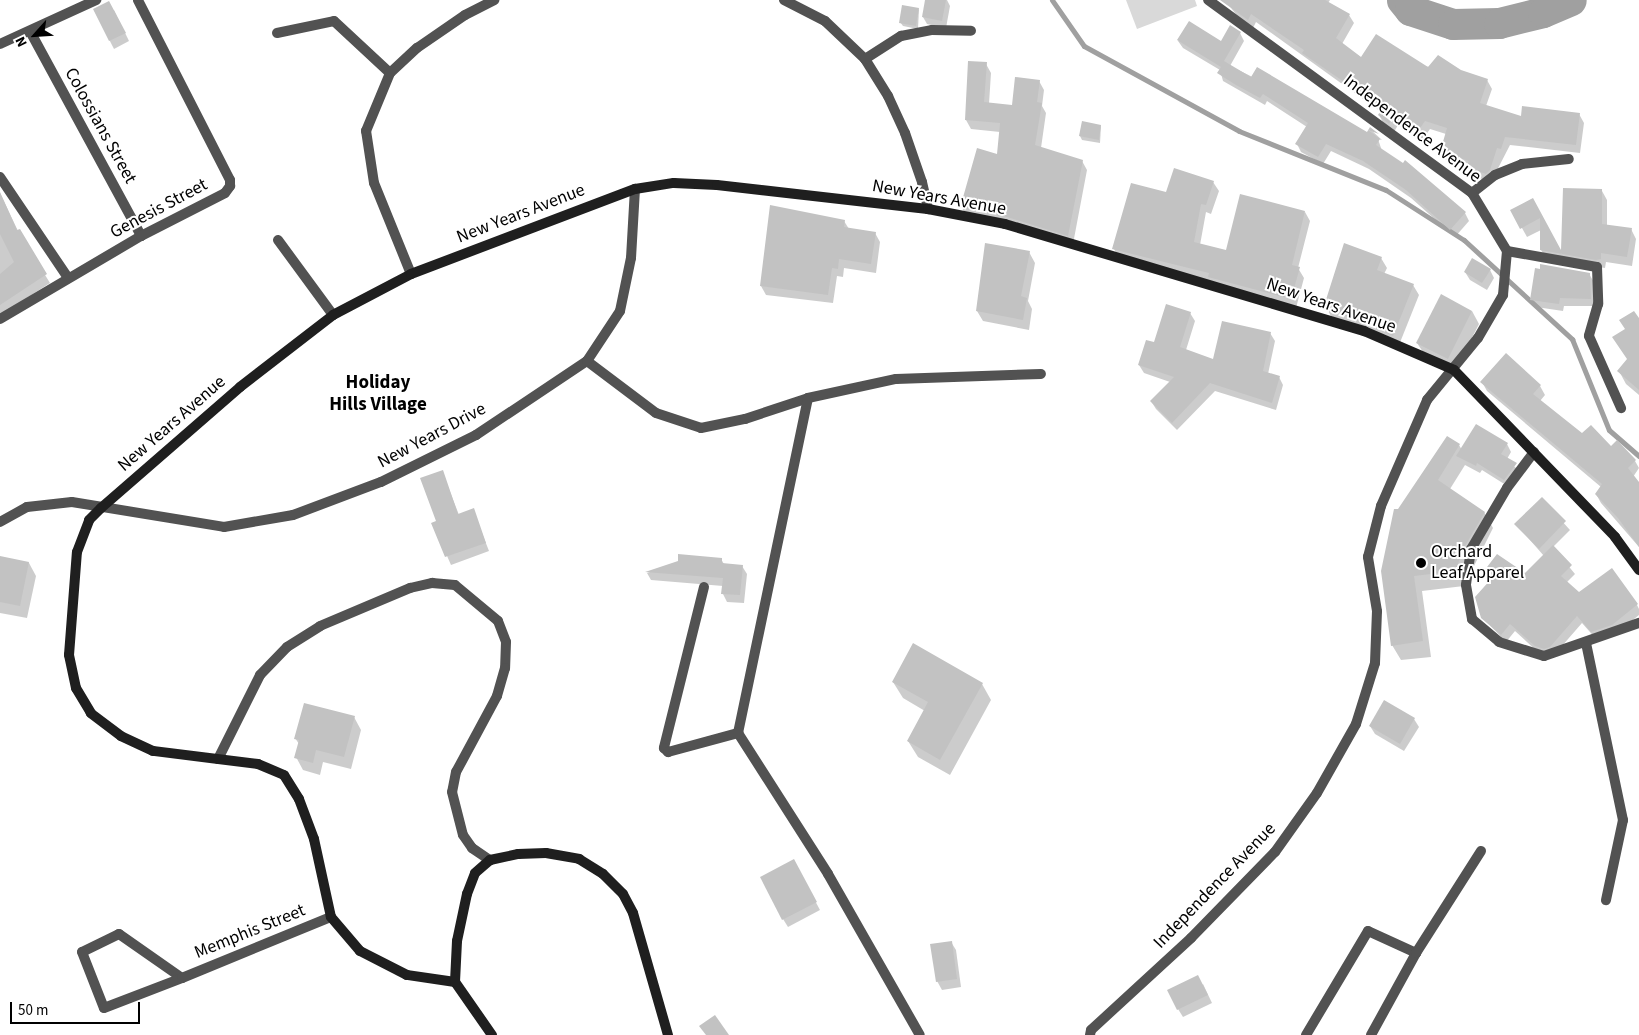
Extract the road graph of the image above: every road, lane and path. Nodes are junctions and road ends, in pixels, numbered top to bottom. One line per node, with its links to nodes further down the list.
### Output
1 (96, 0): 7 (street)
2 (138, 0): 17 (street, Genesis Street)
3 (494, 0): 11 (street)
4 (784, 0): 10 (street)
5 (1208, 0): 15 (street, Independence Avenue)
6 (971, 31): 10 (street)
7 (31, 33): 9 (street); 17 (street, Colossians Street)
8 (277, 33): 11 (street)
9 (0, 44)
10 (865, 59): 16 (street)
11 (390, 73): 20 (street)
12 (1569, 160): 15 (street)
13 (0, 177): 21 (street)
14 (635, 188): 16 (street, New Years Avenue); 20 (street, New Years Avenue); 24 (street, New Years Drive)
15 (1472, 193): 19 (street, Independence Avenue)
16 (928, 209): 25 (street, New Years Avenue)
17 (141, 236): 21 (street, Genesis Street)
18 (278, 240): 22 (street)
19 (1507, 254): 25 (street, Independence Avenue); 28 (street)
20 (411, 274): 22 (street, New Years Avenue)
21 (68, 278): 23 (street, Genesis Street)
22 (333, 315): 30 (street, New Years Avenue)
23 (0, 319)
24 (587, 360): 27 (street); 30 (street, New Years Drive)
25 (1454, 370): 29 (street, New Years Avenue); 50 (street, Independence Avenue)
26 (1041, 374): 27 (street)
27 (808, 398): 36 (street)
28 (1621, 408)
29 (1534, 452): 32 (street, New Years Avenue); 35 (street)
30 (100, 508): 31 (street, New Years Drive); 37 (street, New Years Avenue)
31 (0, 522)
32 (1639, 570)
33 (704, 587): 36 (street)
34 (1639, 623): 35 (street)
35 (1586, 643): 40 (street)
36 (738, 733): 49 (street)
37 (218, 759): 39 (street); 41 (street, New Years Avenue)
38 (1481, 851): 42 (street)
39 (490, 860): 44 (street); 45 (street)
40 (1606, 900)
41 (331, 916): 43 (street, Memphis Street); 44 (street, New Years Avenue)
42 (1416, 953): 51 (street); 52 (street)
43 (182, 978): 43 (street, Memphis Street)
44 (455, 982): 46 (street)
45 (661, 1020): 47 (street); 48 (street)
46 (492, 1035)
47 (668, 1035)
48 (678, 1035)
49 (920, 1035)
50 (1090, 1035)
51 (1306, 1035)
52 (1371, 1035)

